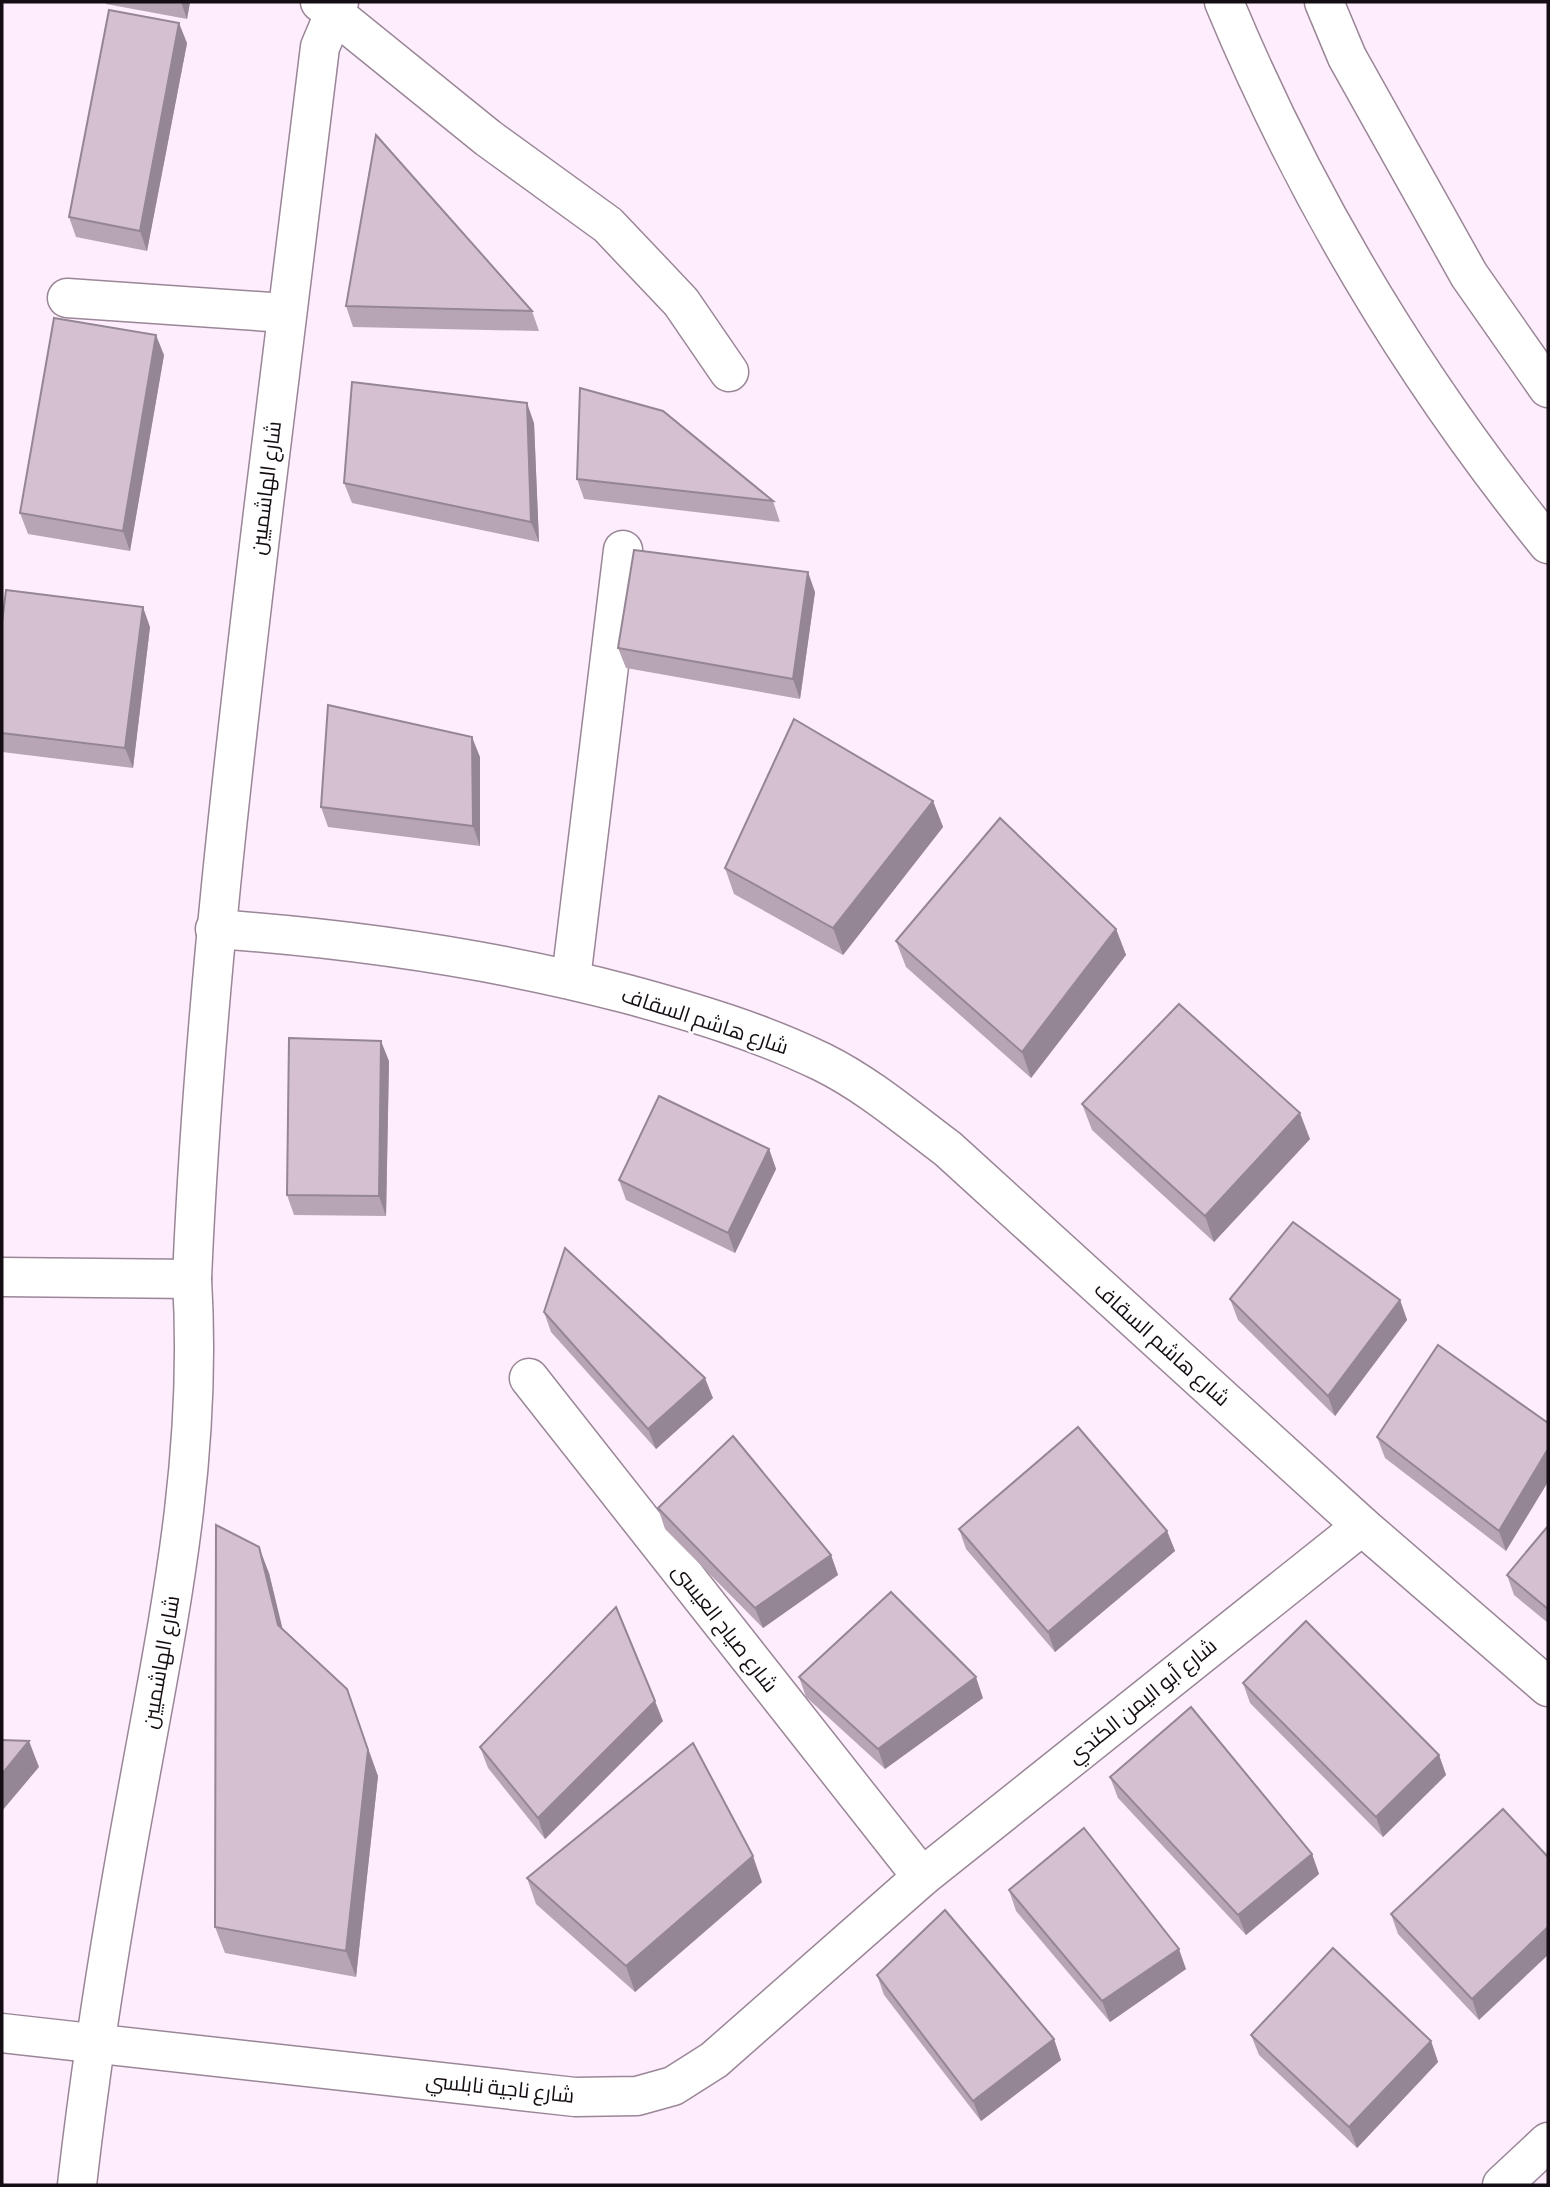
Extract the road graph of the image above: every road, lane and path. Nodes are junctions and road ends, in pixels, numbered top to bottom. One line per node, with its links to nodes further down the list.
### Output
1 (1224, 2): 8 (main road)
2 (1324, 2): 7 (main road)
3 (325, 4): 5 (main road, شارع الهاشميين); 6 (main road)
4 (67, 298): 5 (main road)
5 (285, 313): 10 (main road, شارع الهاشميين)
6 (729, 372)
7 (1548, 388)
8 (1548, 544)
9 (623, 550): 11 (main road)
10 (215, 929): 11 (main road, شارع هاشم السقاف); 13 (main road)
11 (571, 979): 15 (main road, شارع هاشم السقاف)
12 (2, 1277): 13 (main road)
13 (192, 1279): 19 (main road, شارع الهاشميين)
14 (529, 1378): 17 (main road, شارع صياح العيسى)
15 (1362, 1526): 16 (main road, شارع هاشم السقاف); 17 (main road, شارع أبو اليمن الكندي)
16 (1548, 1687)
17 (922, 1877): 19 (main road, شارع ناجية نابلسي)
18 (2, 2033): 19 (main road, شارع ناجية نابلسي)
19 (93, 2042): 21 (main road, شارع الهاشميين)
20 (1542, 2159): 22 (main road)
21 (77, 2185)
22 (1502, 2185)

